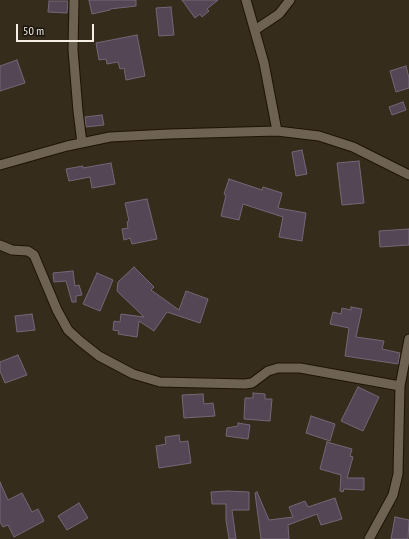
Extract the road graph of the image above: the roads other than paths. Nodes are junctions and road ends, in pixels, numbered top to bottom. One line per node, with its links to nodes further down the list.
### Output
1 (74, 0): 6 (street)
2 (246, 0): 4 (street)
3 (290, 0): 4 (street)
4 (255, 30): 5 (street)
5 (277, 131): 6 (street); 8 (street)
6 (82, 143): 7 (street)
7 (0, 165)
8 (409, 175)
9 (0, 245): 11 (street)
10 (409, 339): 11 (street)
11 (400, 386): 12 (street)
12 (369, 539)

